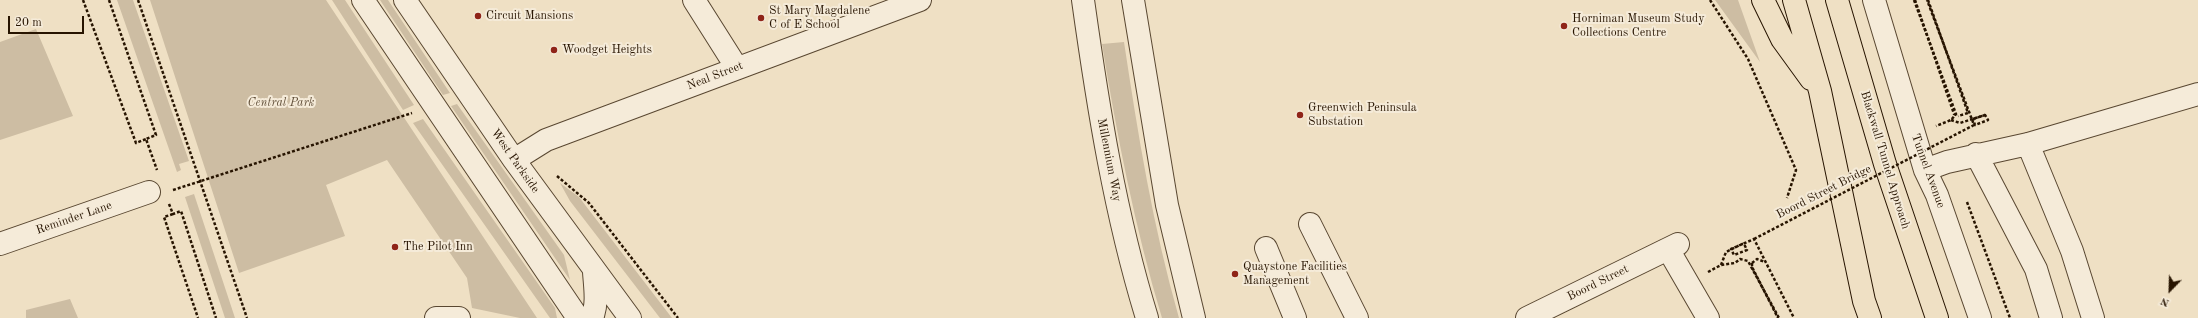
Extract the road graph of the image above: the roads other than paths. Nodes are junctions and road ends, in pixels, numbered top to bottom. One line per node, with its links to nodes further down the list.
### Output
1 (362, 0): 25 (street)
2 (405, 0): 16 (street, West Parkside)
3 (694, 0): 11 (street)
4 (920, 0): 11 (street, Neal Street)
5 (1083, 0): 28 (street, Millennium Way)
6 (1135, 0): 29 (street)
7 (1763, 0): 12 (highway)
8 (1794, 0): 12 (highway)
9 (1837, 0): 35 (highway, Blackwall Tunnel Approach)
10 (1874, 0): 17 (street, Tunnel Avenue)
11 (737, 68): 16 (street, Neal Street)
12 (1820, 91): 34 (highway)
13 (2198, 94): 14 (street)
14 (2028, 144): 15 (street); 38 (street)
15 (1976, 154): 17 (street); 37 (street)
16 (514, 160): 22 (street, West Parkside)
17 (1925, 170): 36 (street, Tunnel Avenue)
18 (160, 189): 20 (street, Reminder Lane)
19 (1310, 224): 31 (street)
20 (0, 244)
21 (1266, 248): 30 (street)
22 (594, 272): 26 (street); 27 (street, West Parkside)
23 (436, 318): 24 (street)
24 (459, 318)
25 (578, 318)
26 (592, 318)
27 (630, 318)
28 (1147, 318)
29 (1194, 318)
30 (1295, 318)
31 (1357, 318)
32 (1527, 318): 33 (street, Boord Street)
33 (1708, 318)
34 (1870, 318)
35 (1937, 318)
36 (1980, 318)
37 (2051, 318)
38 (2092, 318)

